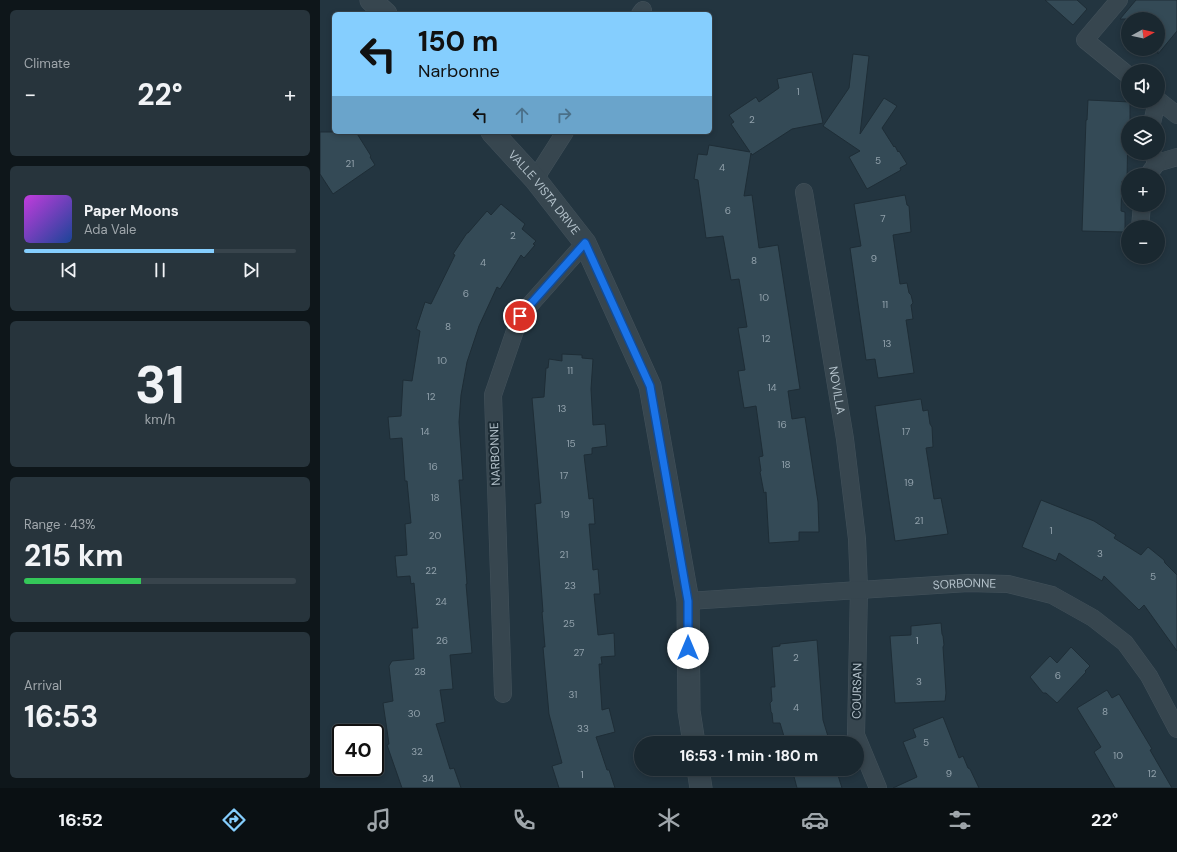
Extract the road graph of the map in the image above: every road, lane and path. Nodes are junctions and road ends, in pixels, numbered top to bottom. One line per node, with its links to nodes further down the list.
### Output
1 (1119, 0): 2 (street)
2 (1121, 69)
3 (1165, 106): 4 (street)
4 (1177, 115)
5 (494, 134): 9 (street, VALLE VISTA DRIVE)
6 (564, 134): 9 (street)
7 (1177, 157): 8 (street)
8 (1152, 164)
9 (535, 180): 11 (street, VALLE VISTA DRIVE)
10 (804, 192): 12 (street, NOVILLA)
11 (585, 243): 13 (street, VALLE VISTA DRIVE); 14 (street, NARBONNE)
12 (859, 589): 13 (street, SORBONNE); 15 (street, SORBONNE); 19 (street, COURSAN)
13 (688, 601): 16 (street, VALLE VISTA DRIVE)
14 (503, 694)
15 (1177, 729)
16 (693, 736)
17 (699, 776): 18 (street)
18 (701, 788)
19 (878, 788)

